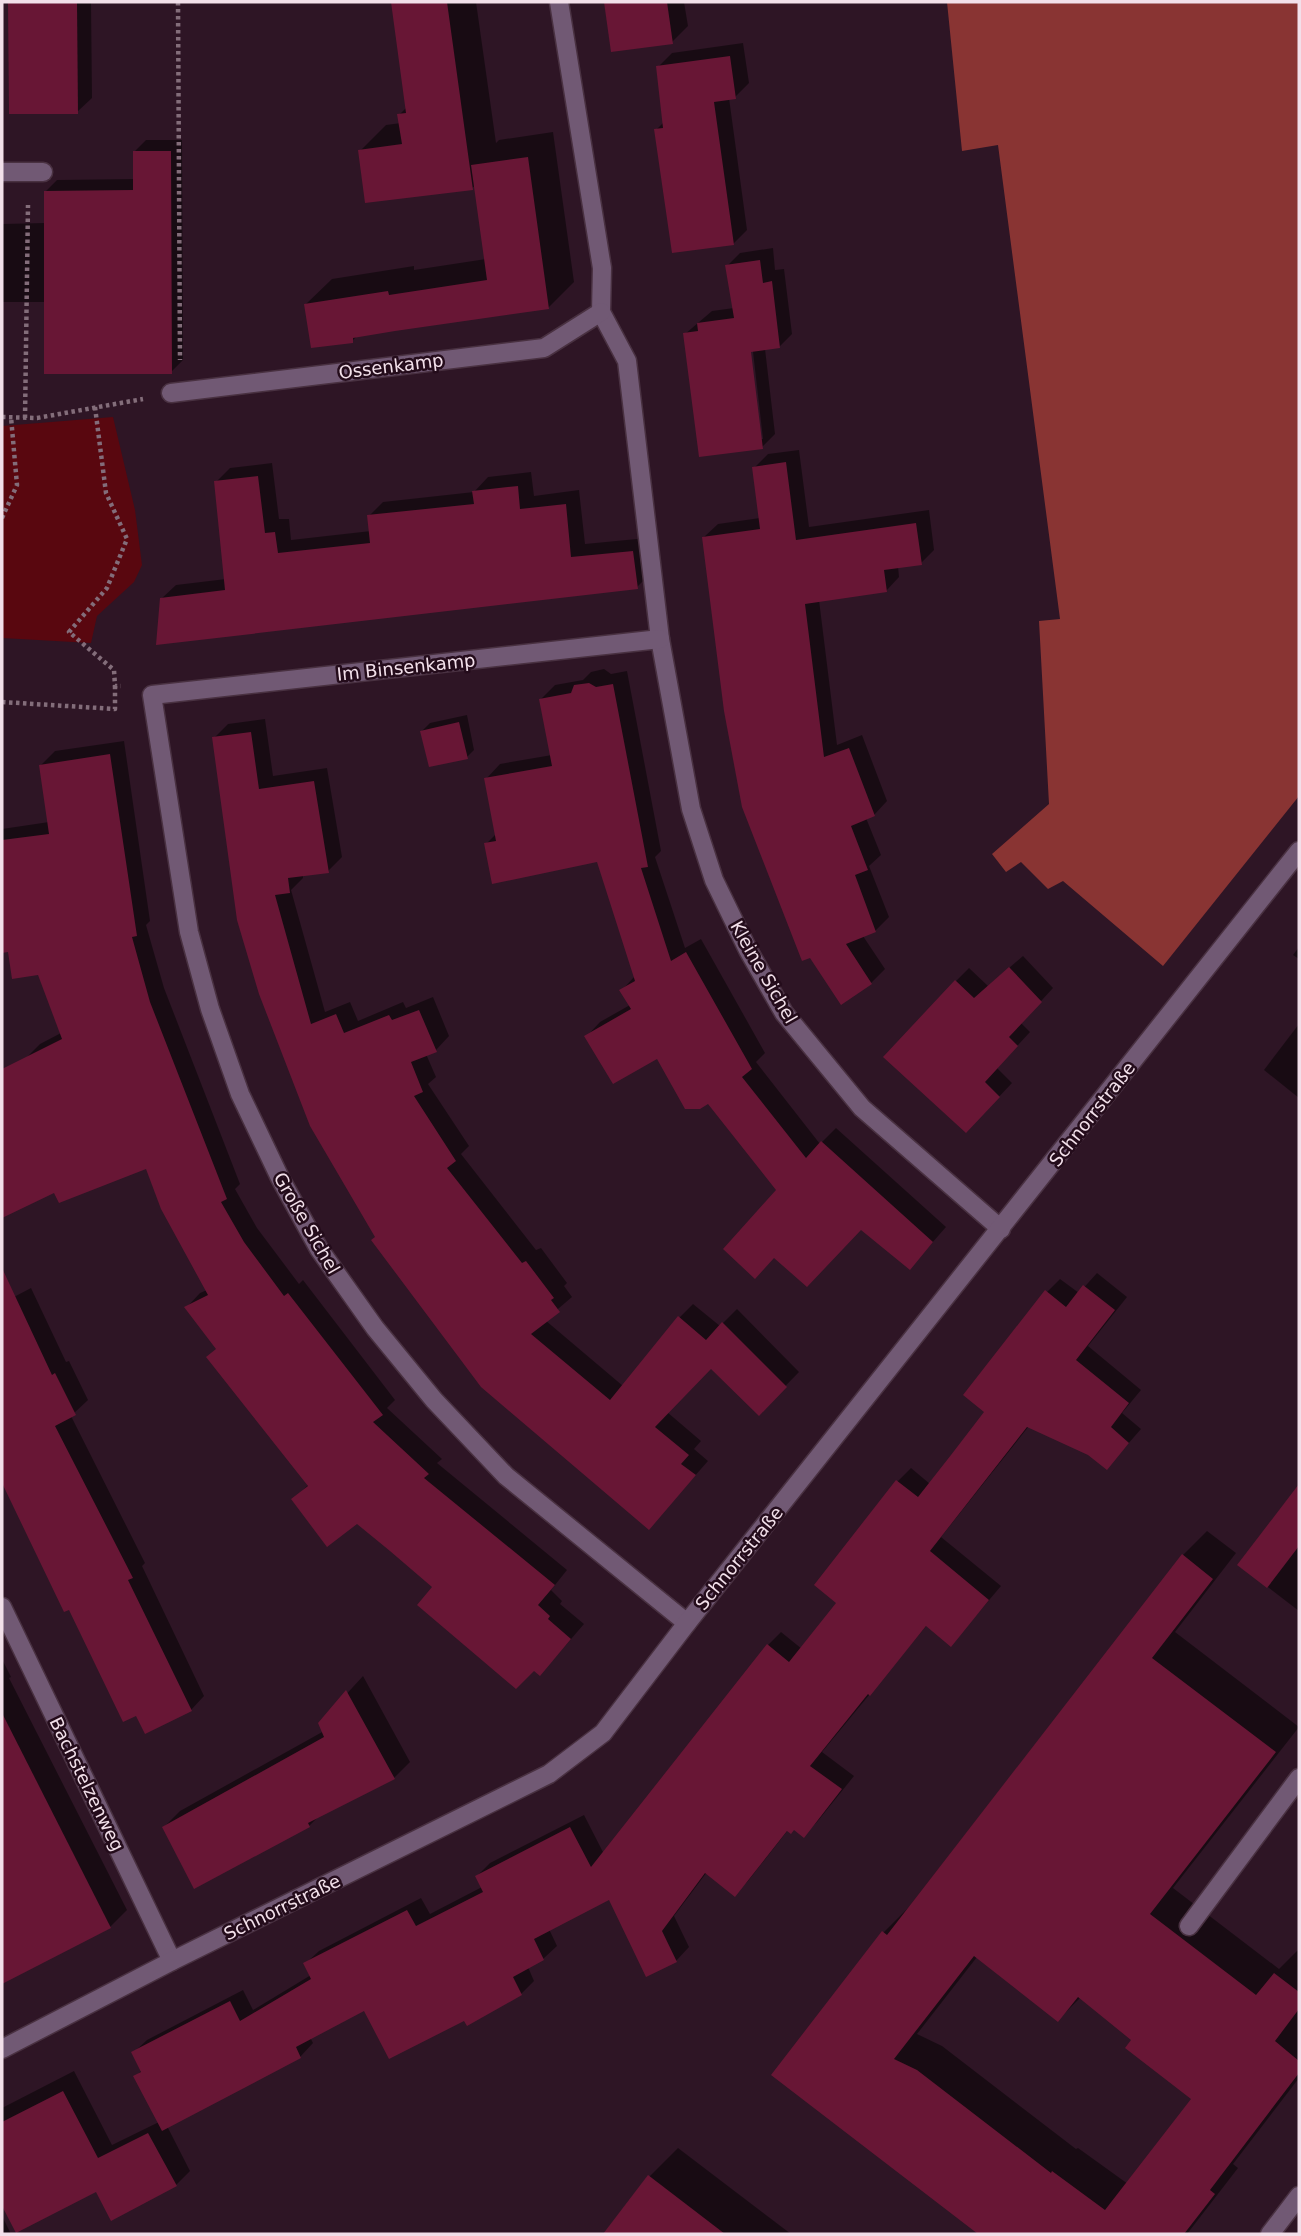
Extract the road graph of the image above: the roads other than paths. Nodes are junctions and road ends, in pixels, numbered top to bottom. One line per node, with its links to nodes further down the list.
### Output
1 (559, 2): 4 (street)
2 (2, 172): 3 (street)
3 (35, 172)
4 (601, 312): 5 (street, Ossenkamp); 6 (street)
5 (176, 393)
6 (660, 639): 7 (street, Im Binsenkamp); 9 (street, Kleine Sichel)
7 (152, 695): 11 (street, Große Sichel)
8 (1299, 851): 9 (street, Schnorrstraße)
9 (1001, 1229): 11 (street, Schnorrstraße)
10 (2, 1607): 14 (street, Bachstelzenweg)
11 (687, 1623): 14 (street, Schnorrstraße)
12 (1299, 1779): 13 (street)
13 (1189, 1926)
14 (172, 1961): 15 (street, Schnorrstraße)
15 (2, 2049)
16 (1299, 2196): 17 (street)
17 (1270, 2234)

